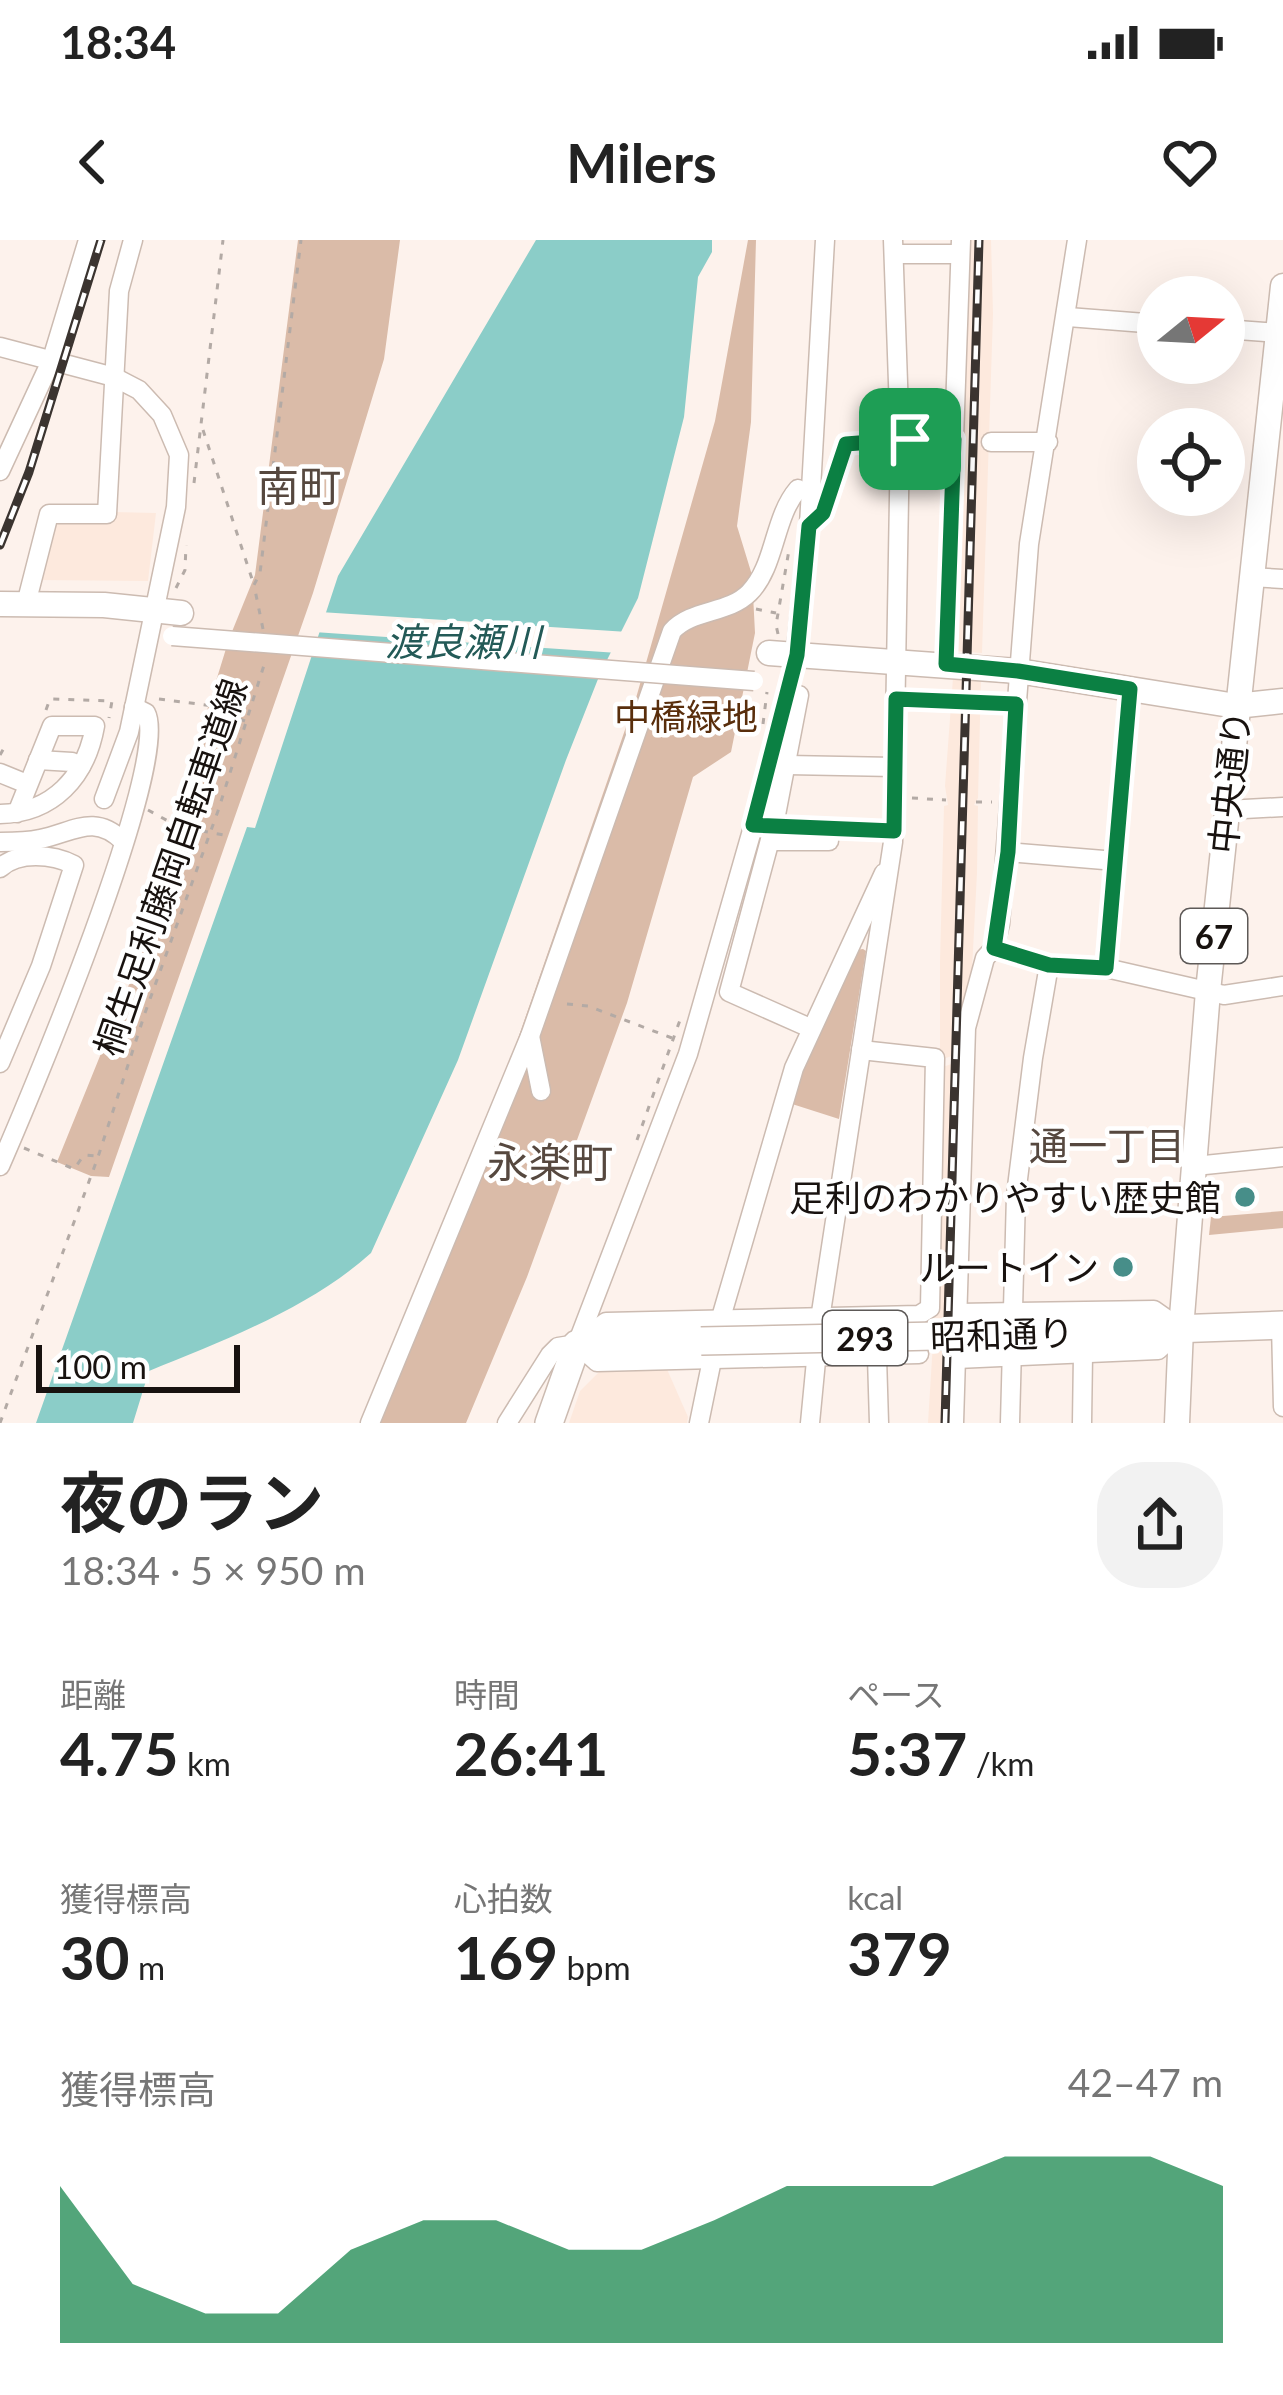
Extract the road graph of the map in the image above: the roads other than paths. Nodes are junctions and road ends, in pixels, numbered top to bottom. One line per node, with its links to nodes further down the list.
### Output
1 (88, 240): 13 (street)
2 (133, 240): 14 (street)
3 (825, 240): 23 (street)
4 (1077, 240): 8 (street)
5 (894, 247): 6 (street); 16 (street)
6 (961, 247): 15 (street)
7 (1282, 296): 11 (main road, 中央通り / 67)
8 (1068, 317): 9 (street); 18 (street)
9 (1137, 322)
10 (1245, 331): 11 (street)
11 (1278, 333): 24 (main road, 中央通り / 67)
12 (0, 346): 13 (street)
13 (52, 359): 14 (street); 19 (street)
14 (114, 377): 21 (street); 28 (street)
15 (954, 439): 16 (street); 32 (street)
16 (900, 440): 23 (street); 31 (street)
17 (991, 442): 18 (street)
18 (1048, 442): 33 (street)
19 (0, 471)
20 (798, 489): 68 (street)
21 (107, 514): 22 (street); 27 (street)
22 (130, 516)
23 (809, 526): 30 (street)
24 (1251, 577): 25 (street); 39 (main road, 中央通り / 67)
25 (1283, 579)
26 (0, 604): 27 (main road)
27 (26, 604): 28 (main road)
28 (167, 618): 34 (street, bridge); 40 (street)
29 (774, 644): 30 (main road)
30 (797, 655): 31 (main road); 42 (street); 51 (street)
31 (897, 662): 32 (main road); 36 (street)
32 (946, 664): 33 (main road)
33 (1018, 671): 35 (main road); 38 (street)
34 (761, 682)
35 (1130, 689): 39 (main road); 57 (street)
36 (896, 699): 38 (street); 44 (street)
37 (1283, 701): 39 (main road)
38 (1016, 704): 56 (street)
39 (1236, 706): 49 (main road, 中央通り / 67)
40 (134, 707): 47 (street); 54 (street)
41 (38, 760): 43 (street); 43 (street); 46 (street)
42 (787, 765): 44 (street); 52 (street)
43 (81, 766): 50 (street)
44 (895, 767): 53 (street)
45 (0, 773): 46 (street)
46 (28, 784): 50 (street)
47 (104, 799)
48 (1283, 807): 49 (street)
49 (1226, 810): 66 (main road, 中央通り / 67)
50 (6, 812)
51 (753, 825): 53 (street); 81 (street)
52 (773, 828): 53 (street); 67 (street)
53 (894, 831): 58 (street)
54 (123, 841): 55 (street); 73 (street)
55 (0, 842)
56 (1008, 852): 57 (street); 62 (street)
57 (1116, 861): 64 (street)
58 (890, 867): 60 (street); 61 (street)
59 (0, 868): 70 (street)
60 (856, 932): 61 (street); 67 (street)
61 (879, 938): 69 (street)
62 (994, 948): 63 (street); 75 (street)
63 (1049, 965): 64 (street); 79 (street)
64 (1106, 968): 66 (street)
65 (1283, 986): 66 (street)
66 (1208, 991): 74 (main road, 中央通り / 67)
67 (810, 1028): 80 (street)
68 (530, 1036): 71 (street); 88 (street)
69 (861, 1050): 76 (street); 76 (street)
70 (0, 1063)
71 (541, 1091)
72 (1283, 1157): 74 (street)
73 (0, 1166)
74 (1195, 1166): 78 (main road, 中央通り / 67)
75 (958, 1313): 79 (street); 86 (street)
76 (820, 1319): 80 (street); 85 (street)
77 (1282, 1325): 78 (highway, 昭和通り / 293); 87 (street)
78 (1180, 1329): 79 (highway, 昭和通り / 293); 83 (street); 97 (main road, 中央通り / 67)
79 (1018, 1334): 80 (highway, 昭和通り / 293, bridge); 83 (street); 86 (street); 95 (street)
80 (710, 1340): 81 (highway, 昭和通り / 293); 85 (street); 91 (street)
81 (577, 1344): 89 (street); 90 (highway)
82 (919, 1354): 84 (street)
83 (1083, 1354): 96 (street)
84 (878, 1357): 85 (street); 93 (street)
85 (817, 1359): 92 (street)
86 (957, 1359): 94 (street)
87 (1283, 1407)
88 (370, 1423)
89 (507, 1423)
90 (549, 1423)
91 (699, 1423)
92 (810, 1423)
93 (879, 1423)
94 (955, 1423)
95 (1010, 1423)
96 (1082, 1423)
97 (1177, 1423)

